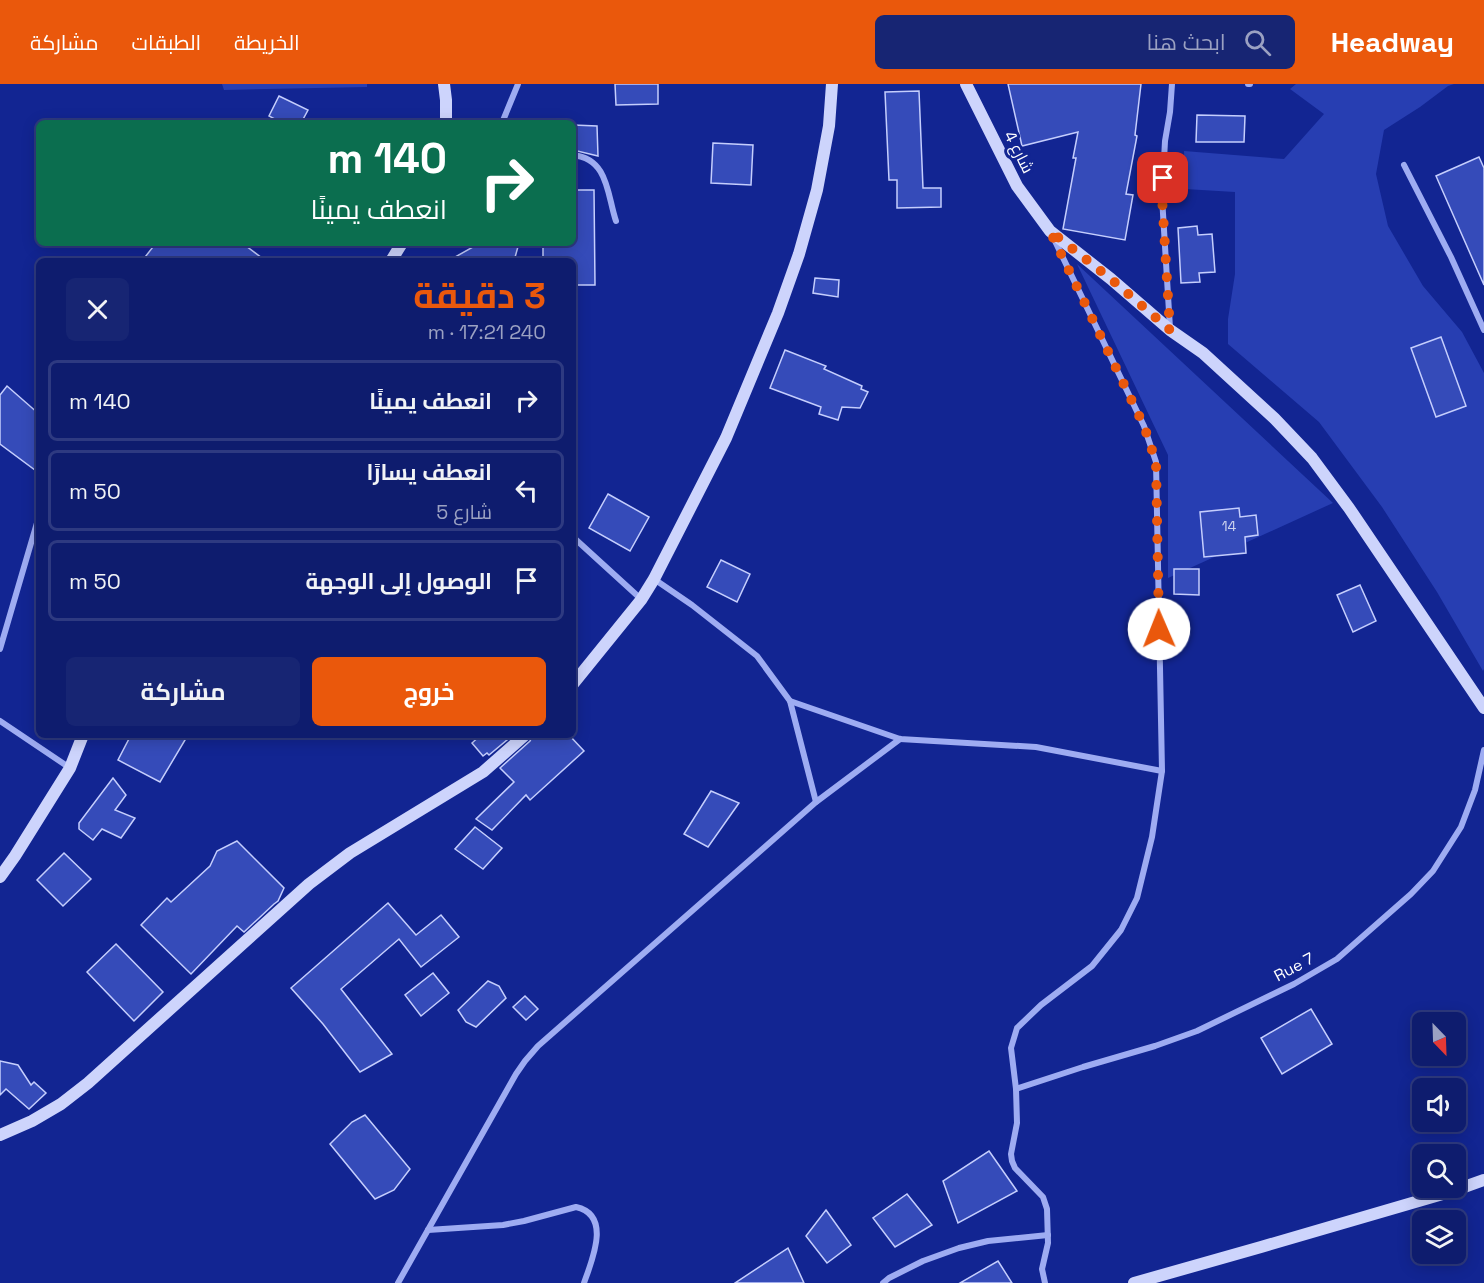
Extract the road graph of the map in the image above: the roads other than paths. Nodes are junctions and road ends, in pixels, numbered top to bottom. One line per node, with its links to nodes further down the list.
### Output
1 (444, 84): 6 (street)
2 (518, 84): 7 (street)
3 (832, 84): 16 (street)
4 (966, 84): 11 (street, شارع 4)
5 (1172, 84): 12 (street)
6 (449, 120)
7 (503, 120)
8 (576, 155): 10 (street)
9 (1404, 165): 13 (street)
10 (616, 222)
11 (1050, 231): 12 (street, شارع 4); 28 (street)
12 (1170, 330): 21 (street, شارع 4)
13 (1484, 330)
14 (36, 526): 18 (street)
15 (576, 540): 17 (street)
16 (654, 579): 17 (street); 20 (street)
17 (641, 600): 19 (street)
18 (0, 649)
19 (576, 680)
20 (790, 701): 25 (street); 29 (street)
21 (1484, 708)
22 (0, 721): 27 (street)
23 (82, 738): 27 (street)
24 (522, 738): 32 (street)
25 (900, 739): 28 (street); 29 (street)
26 (1484, 750): 31 (street, Rue 7)
27 (70, 768): 30 (street)
28 (1162, 771): 31 (street)
29 (816, 802): 34 (street)
30 (0, 877)
31 (1017, 1089): 35 (street)
32 (0, 1135)
33 (1484, 1180): 40 (street)
34 (428, 1230): 36 (street); 37 (street)
35 (1048, 1235): 38 (street); 39 (street)
36 (398, 1283)
37 (584, 1283)
38 (883, 1283)
39 (1045, 1283)
40 (1134, 1283)

